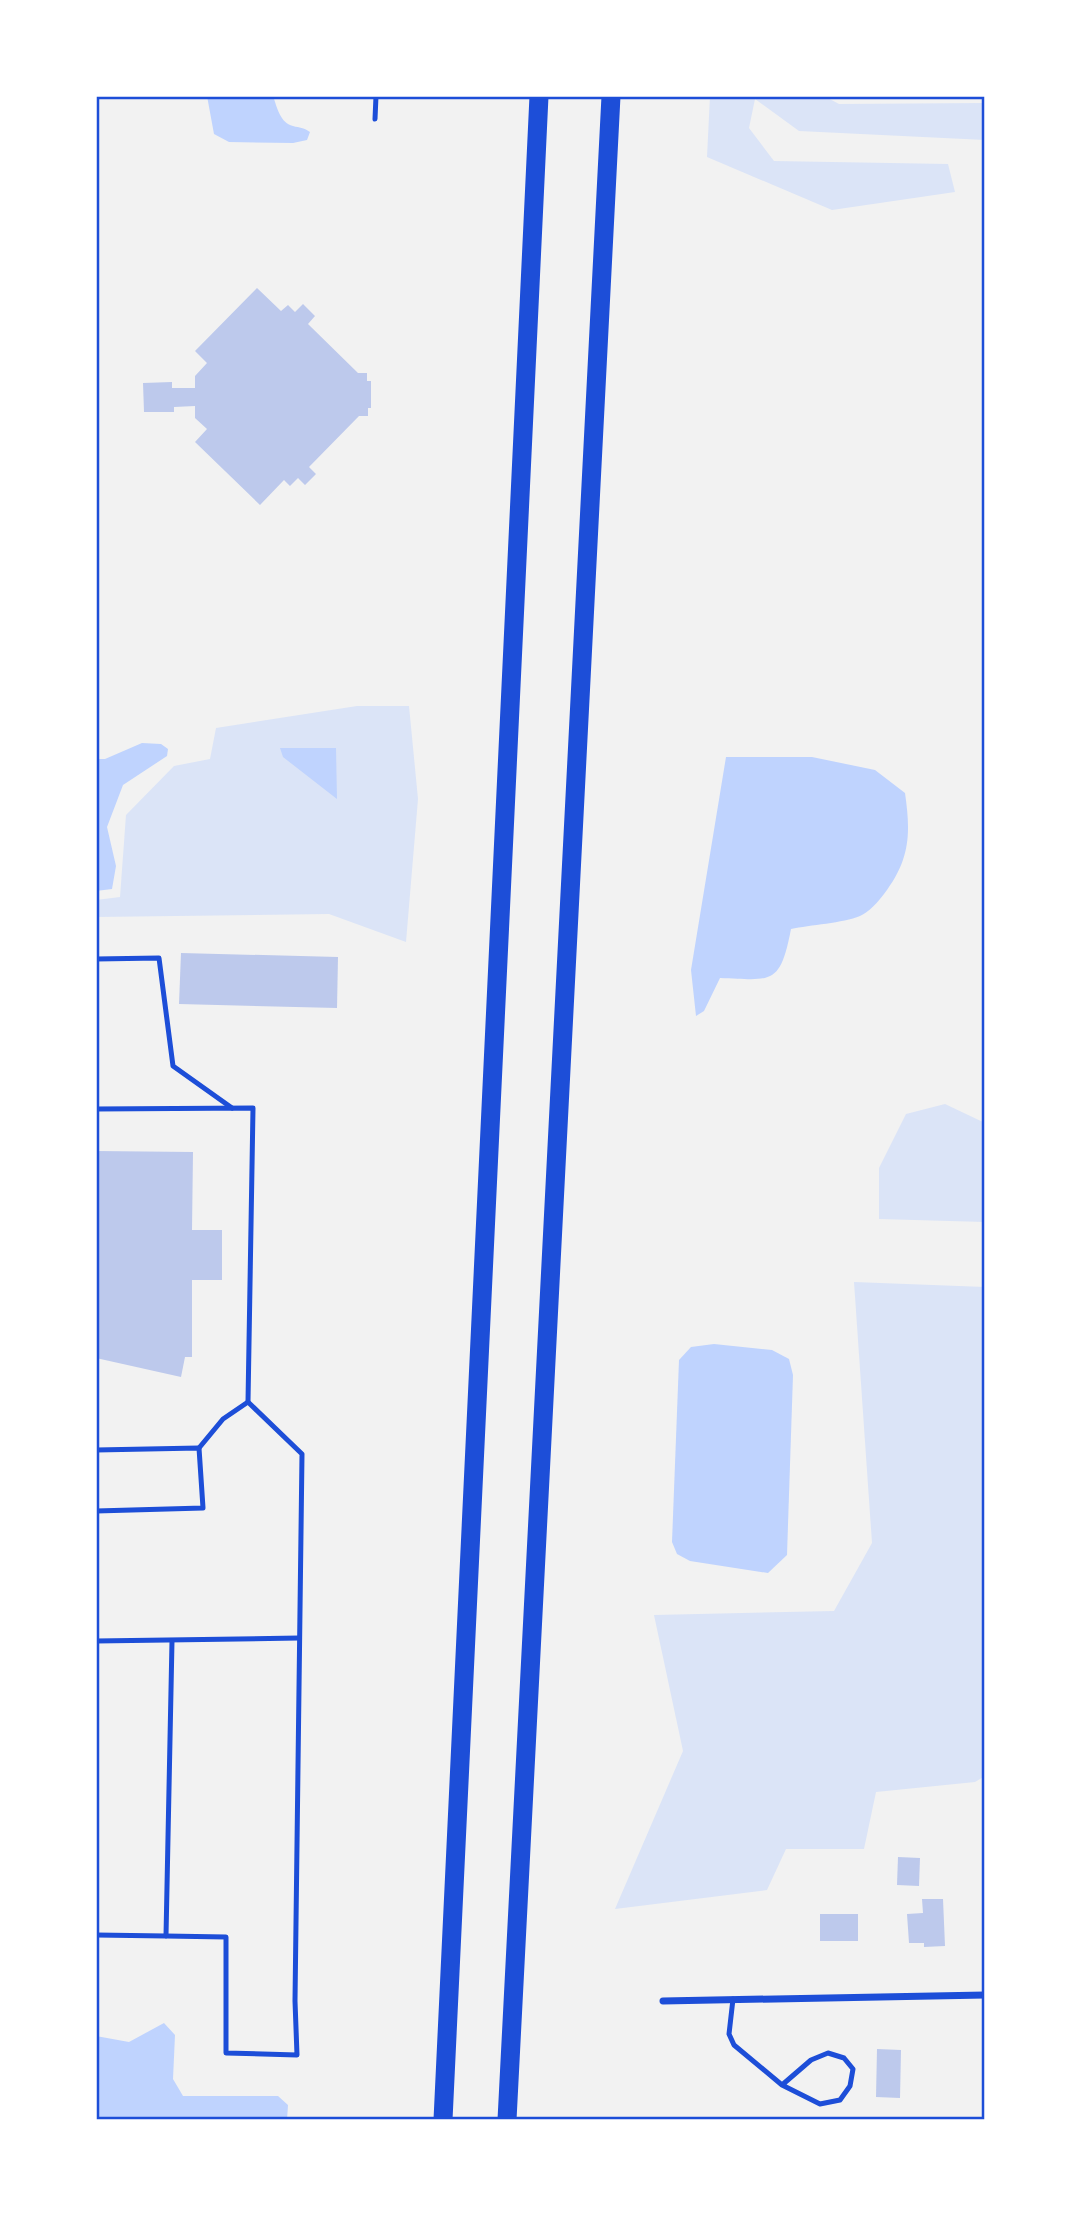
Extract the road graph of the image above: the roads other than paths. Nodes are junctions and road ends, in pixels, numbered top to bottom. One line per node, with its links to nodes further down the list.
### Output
1 (376, 96): 4 (lane)
2 (539, 96): 21 (highway)
3 (611, 96): 22 (highway)
4 (375, 119)
5 (96, 959): 6 (lane)
6 (232, 1108): 7 (lane); 8 (lane)
7 (96, 1109)
8 (248, 1402): 9 (lane); 12 (lane)
9 (199, 1448): 10 (lane); 11 (lane)
10 (96, 1450)
11 (96, 1511)
12 (299, 1638): 14 (lane); 16 (lane)
13 (96, 1641): 14 (lane)
14 (172, 1641): 16 (lane)
15 (96, 1936): 16 (lane)
16 (166, 1936)
17 (985, 1995): 18 (street)
18 (733, 1999): 19 (street); 20 (lane)
19 (663, 2001)
20 (782, 2085): 20 (lane)
21 (443, 2120)
22 (507, 2120)

